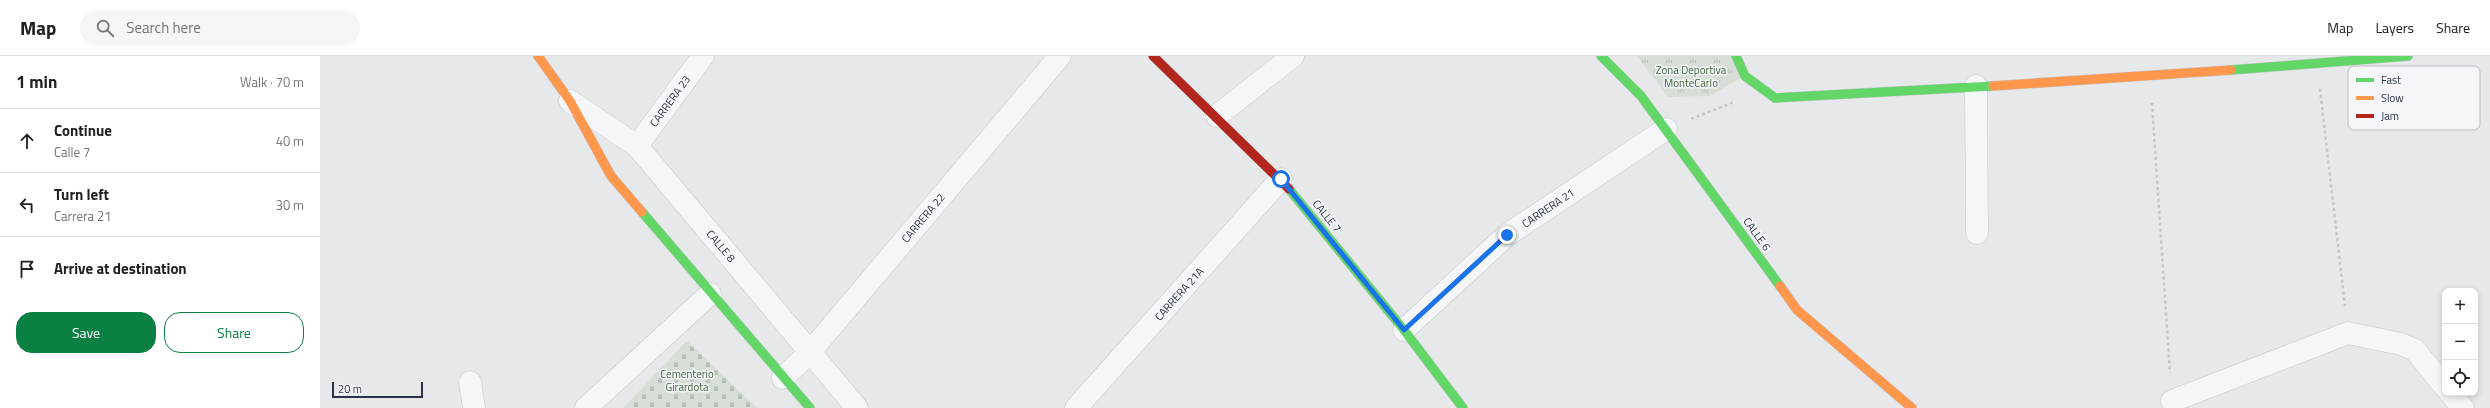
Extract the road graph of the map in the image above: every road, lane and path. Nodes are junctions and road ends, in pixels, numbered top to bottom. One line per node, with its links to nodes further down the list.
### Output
1 (538, 56): 13 (street, CALLE 8)
2 (703, 56): 16 (street, CARRERA 23)
3 (1060, 56): 22 (street, CARRERA 22)
4 (1153, 56): 14 (street, CALLE 7)
5 (1293, 56): 14 (street)
6 (1601, 56): 15 (street, CALLE 6)
7 (1736, 56): 12 (street)
8 (2408, 56): 9 (street)
9 (2317, 64): 10 (street); 21 (path)
10 (2150, 76): 11 (street); 27 (path)
11 (1976, 86): 12 (street); 18 (street)
12 (1764, 90): 15 (path)
13 (570, 101): 16 (street, CALLE 8); 19 (street, CALLE 8)
14 (1217, 116): 17 (street, CALLE 7)
15 (1666, 129): 20 (street, CARRERA 21); 34 (street, CALLE 6)
16 (637, 146): 22 (street, CALLE 8)
17 (1281, 179): 20 (street, CALLE 7); 32 (street, CARRERA 21A)
18 (1978, 233)
19 (710, 294): 23 (street, CALLE 8); 29 (street)
20 (1404, 330): 33 (street, CALLE 7)
21 (2348, 333): 25 (street); 27 (street)
22 (810, 352): 23 (street, CARRERA 22); 31 (street, CALLE 8)
23 (783, 378): 30 (street, CALLE 8)
24 (470, 382): 28 (street)
25 (2442, 383)
26 (2453, 396): 35 (street)
27 (2172, 401)
28 (474, 408)
29 (586, 408)
30 (810, 408)
31 (857, 408)
32 (1076, 408)
33 (1464, 408)
34 (1912, 408)
35 (2463, 408)

